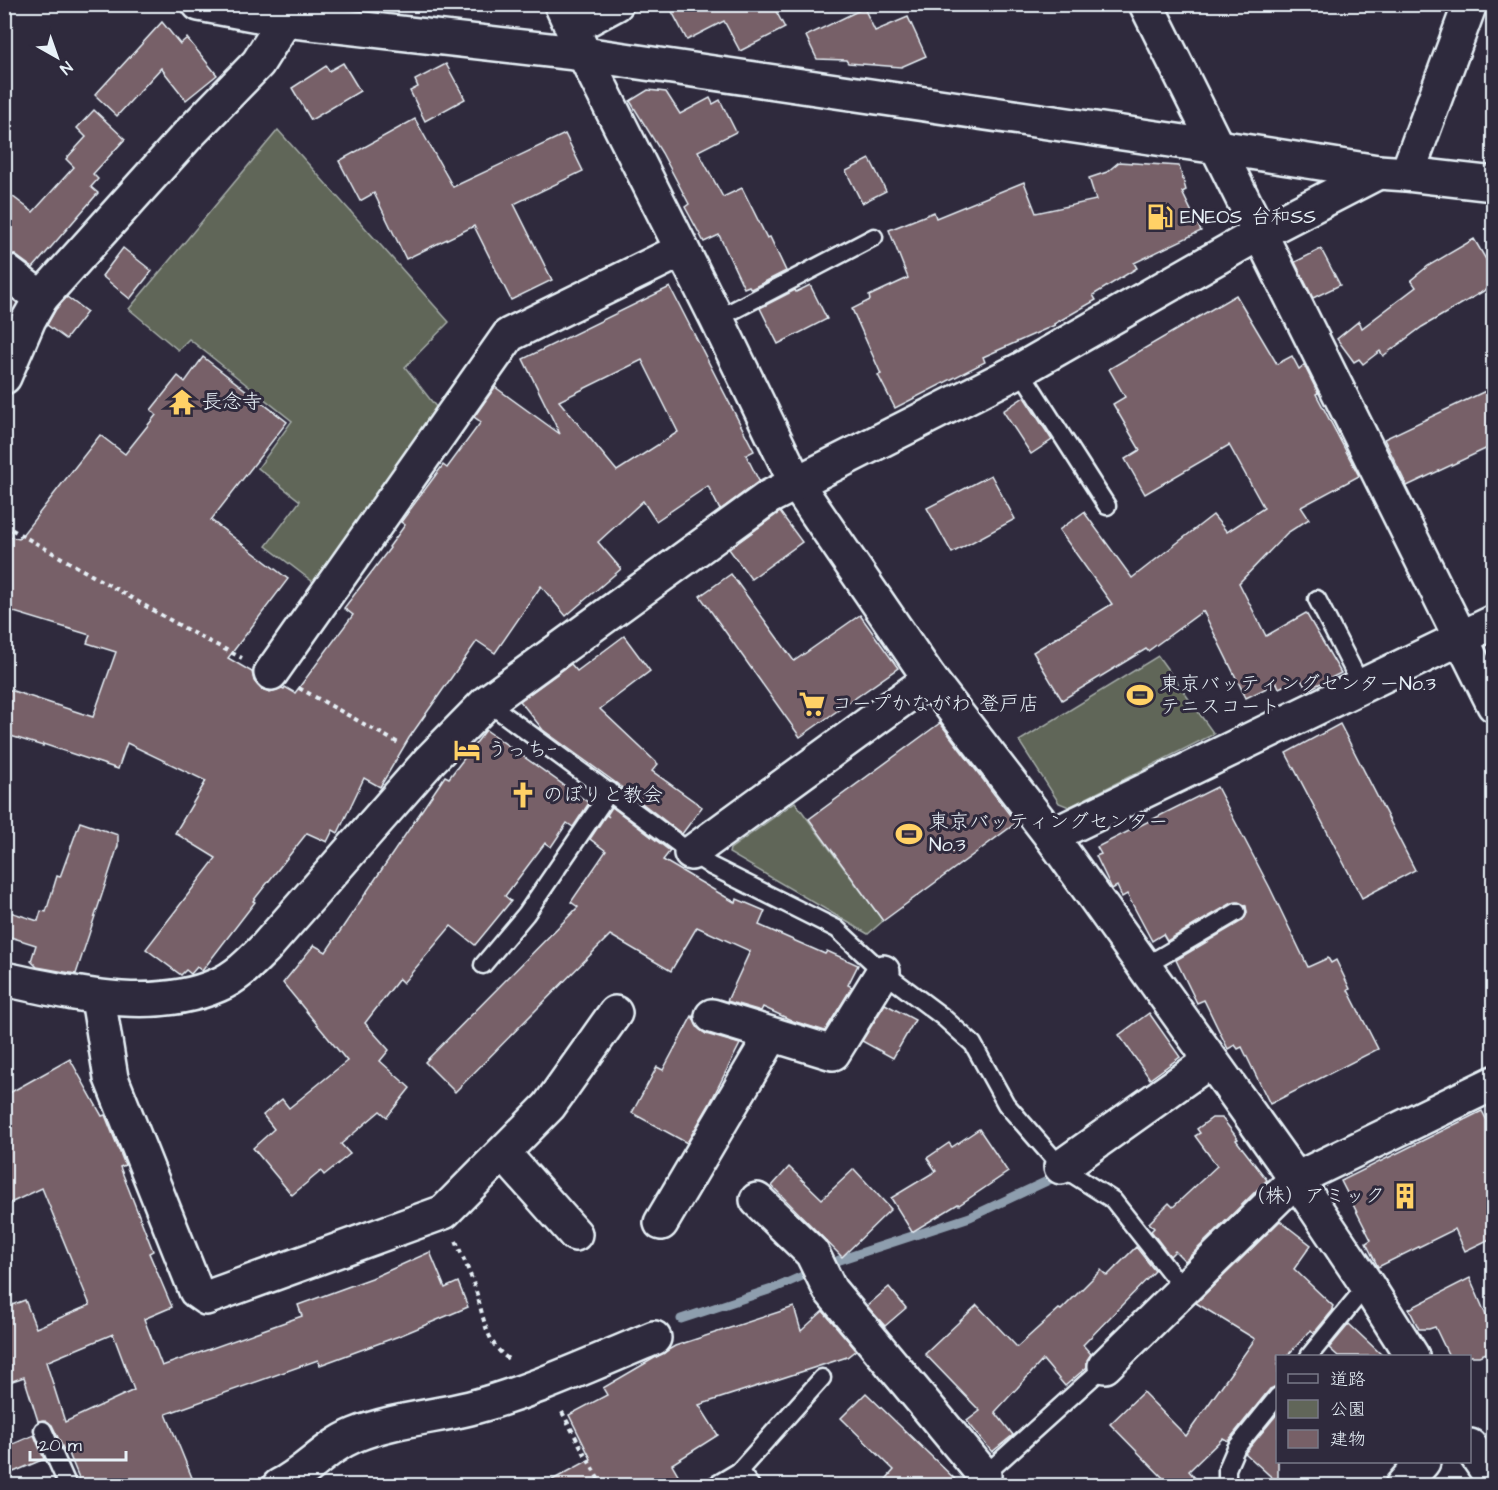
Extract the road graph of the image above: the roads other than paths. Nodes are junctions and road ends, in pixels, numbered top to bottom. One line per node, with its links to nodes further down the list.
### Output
1 (199, 4): 5 (street)
2 (616, 4): 6 (street)
3 (1146, 4): 7 (street)
4 (1470, 4): 8 (street)
5 (285, 20): 6 (street); 14 (street)
6 (573, 29): 7 (street); 12 (street)
7 (1218, 147): 8 (street); 10 (street)
8 (1393, 173): 9 (street); 10 (street)
9 (1494, 184)
10 (1260, 233): 16 (street); 22 (street)
11 (874, 237): 15 (lane)
12 (682, 250): 15 (street); 23 (street)
13 (4, 270): 14 (street)
14 (41, 298): 17 (street)
15 (717, 319): 18 (street)
16 (1020, 370): 18 (street); 19 (lane)
17 (4, 377)
18 (796, 483): 24 (street); 26 (street)
19 (1107, 507)
20 (1317, 599): 25 (lane)
21 (1494, 622): 22 (street)
22 (1461, 639): 25 (street); 27 (street)
23 (271, 673)
24 (930, 679): 29 (street); 30 (street)
25 (1362, 687): 29 (street)
26 (487, 702): 28 (lane); 36 (street)
27 (1494, 705)
28 (610, 791): 30 (lane); 32 (lane)
29 (1051, 836): 33 (street)
30 (691, 853): 34 (lane)
31 (1237, 912): 33 (lane)
32 (483, 965)
33 (1145, 966): 40 (street)
34 (883, 972): 39 (street); 43 (lane)
35 (4, 979): 36 (street)
36 (98, 998): 42 (street)
37 (615, 1013): 42 (street)
38 (712, 1016): 39 (street)
39 (772, 1035): 46 (street)
40 (1210, 1061): 43 (street); 44 (street)
41 (1494, 1083): 44 (street)
42 (503, 1153): 47 (street)
43 (1061, 1167): 49 (lane)
44 (1296, 1179): 48 (street); 49 (street)
45 (757, 1200): 60 (street)
46 (661, 1222)
47 (575, 1234)
48 (1367, 1285): 51 (lane); 52 (street)
49 (1184, 1290): 53 (street)
50 (654, 1338): 63 (street)
51 (1310, 1355)
52 (1411, 1355)
53 (1105, 1366): 60 (lane)
54 (822, 1378): 59 (lane)
55 (1276, 1398): 66 (lane)
56 (43, 1430): 62 (lane)
57 (1471, 1447): 61 (street)
58 (1421, 1463): 67 (street)
59 (739, 1471): 64 (lane); 65 (lane)
60 (978, 1480)
61 (1494, 1481)
62 (68, 1485)
63 (279, 1485)
64 (714, 1485)
65 (751, 1485)
66 (1227, 1485)
67 (1402, 1485)

